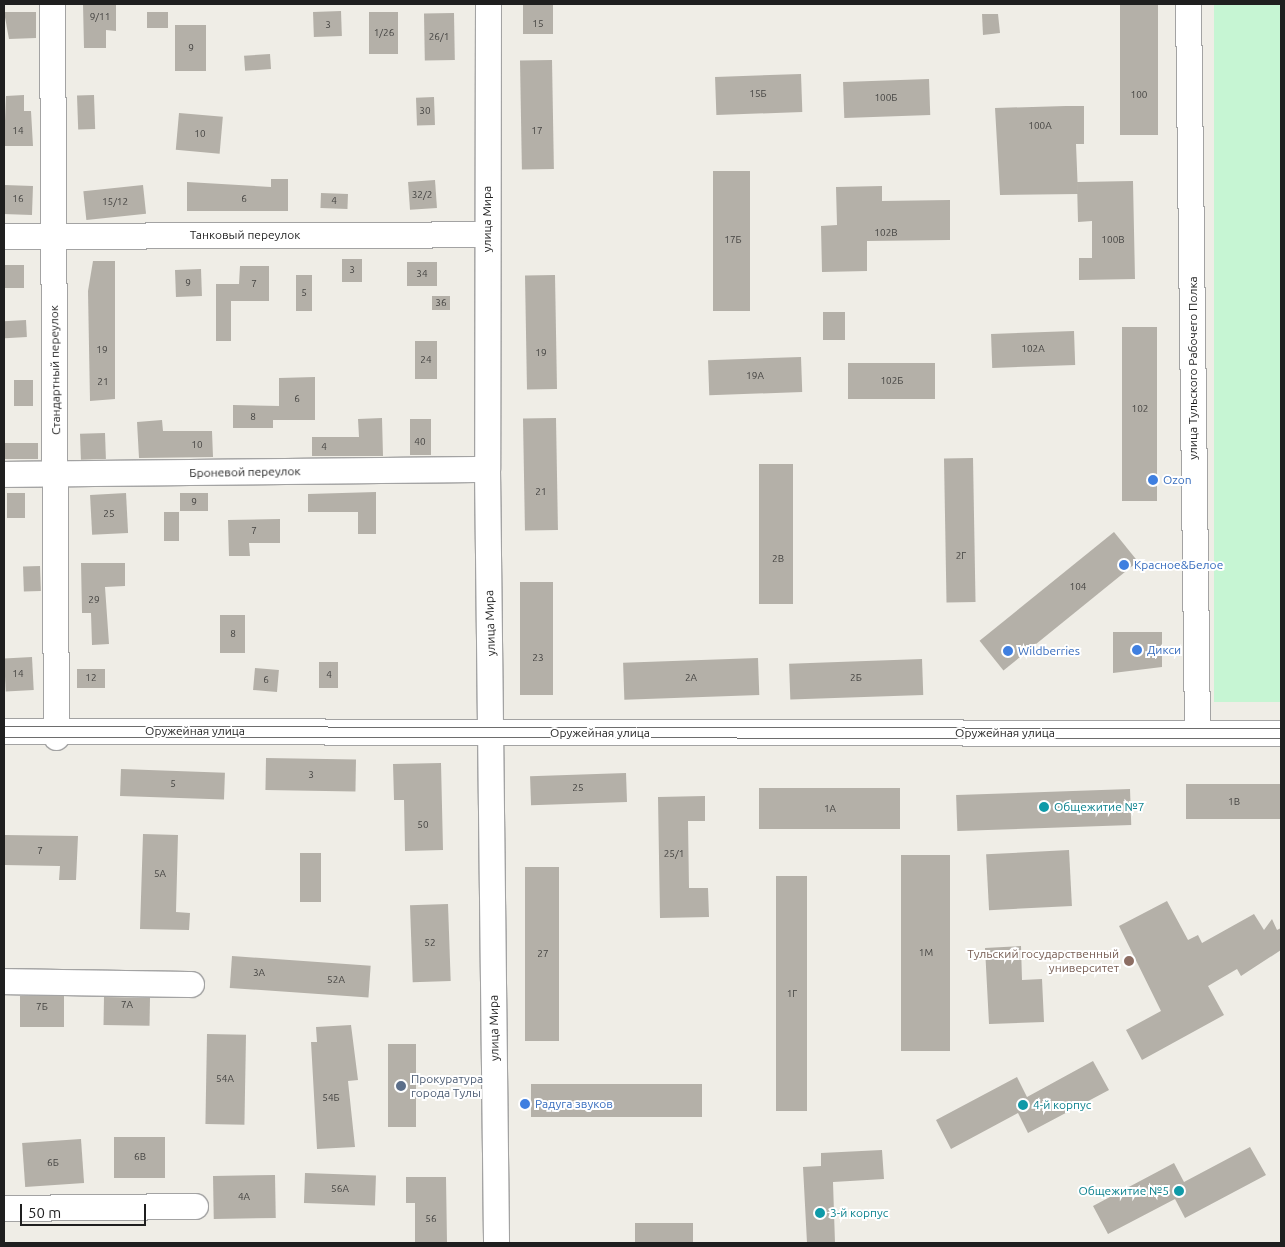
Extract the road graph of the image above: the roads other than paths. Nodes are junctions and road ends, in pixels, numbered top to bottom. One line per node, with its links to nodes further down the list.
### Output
1 (52, 4): 6 (street, Стандартный переулок)
2 (488, 4): 4 (street, улица Мира)
3 (1188, 4): 12 (street, улица Тульского Рабочего Полка)
4 (486, 234): 6 (street, Танковый переулок); 7 (street, улица Мира)
5 (4, 236): 6 (street, Танковый переулок)
6 (53, 237): 9 (street, Стандартный переулок)
7 (487, 469): 9 (street, Броневой переулок); 11 (street, улица Мира)
8 (4, 474): 9 (street, Броневой переулок)
9 (57, 474): 14 (street, Стандартный переулок)
10 (4, 731): 14 (street, Оружейная улица)
11 (492, 732): 12 (street, Оружейная улица); 14 (street, Оружейная улица); 19 (street, улица Мира)
12 (1197, 733): 13 (street, Оружейная улица)
13 (1281, 733)
14 (56, 734)
15 (4, 981): 16 (street)
16 (191, 984)
17 (195, 1206): 18 (street)
18 (4, 1208)
19 (496, 1243)

